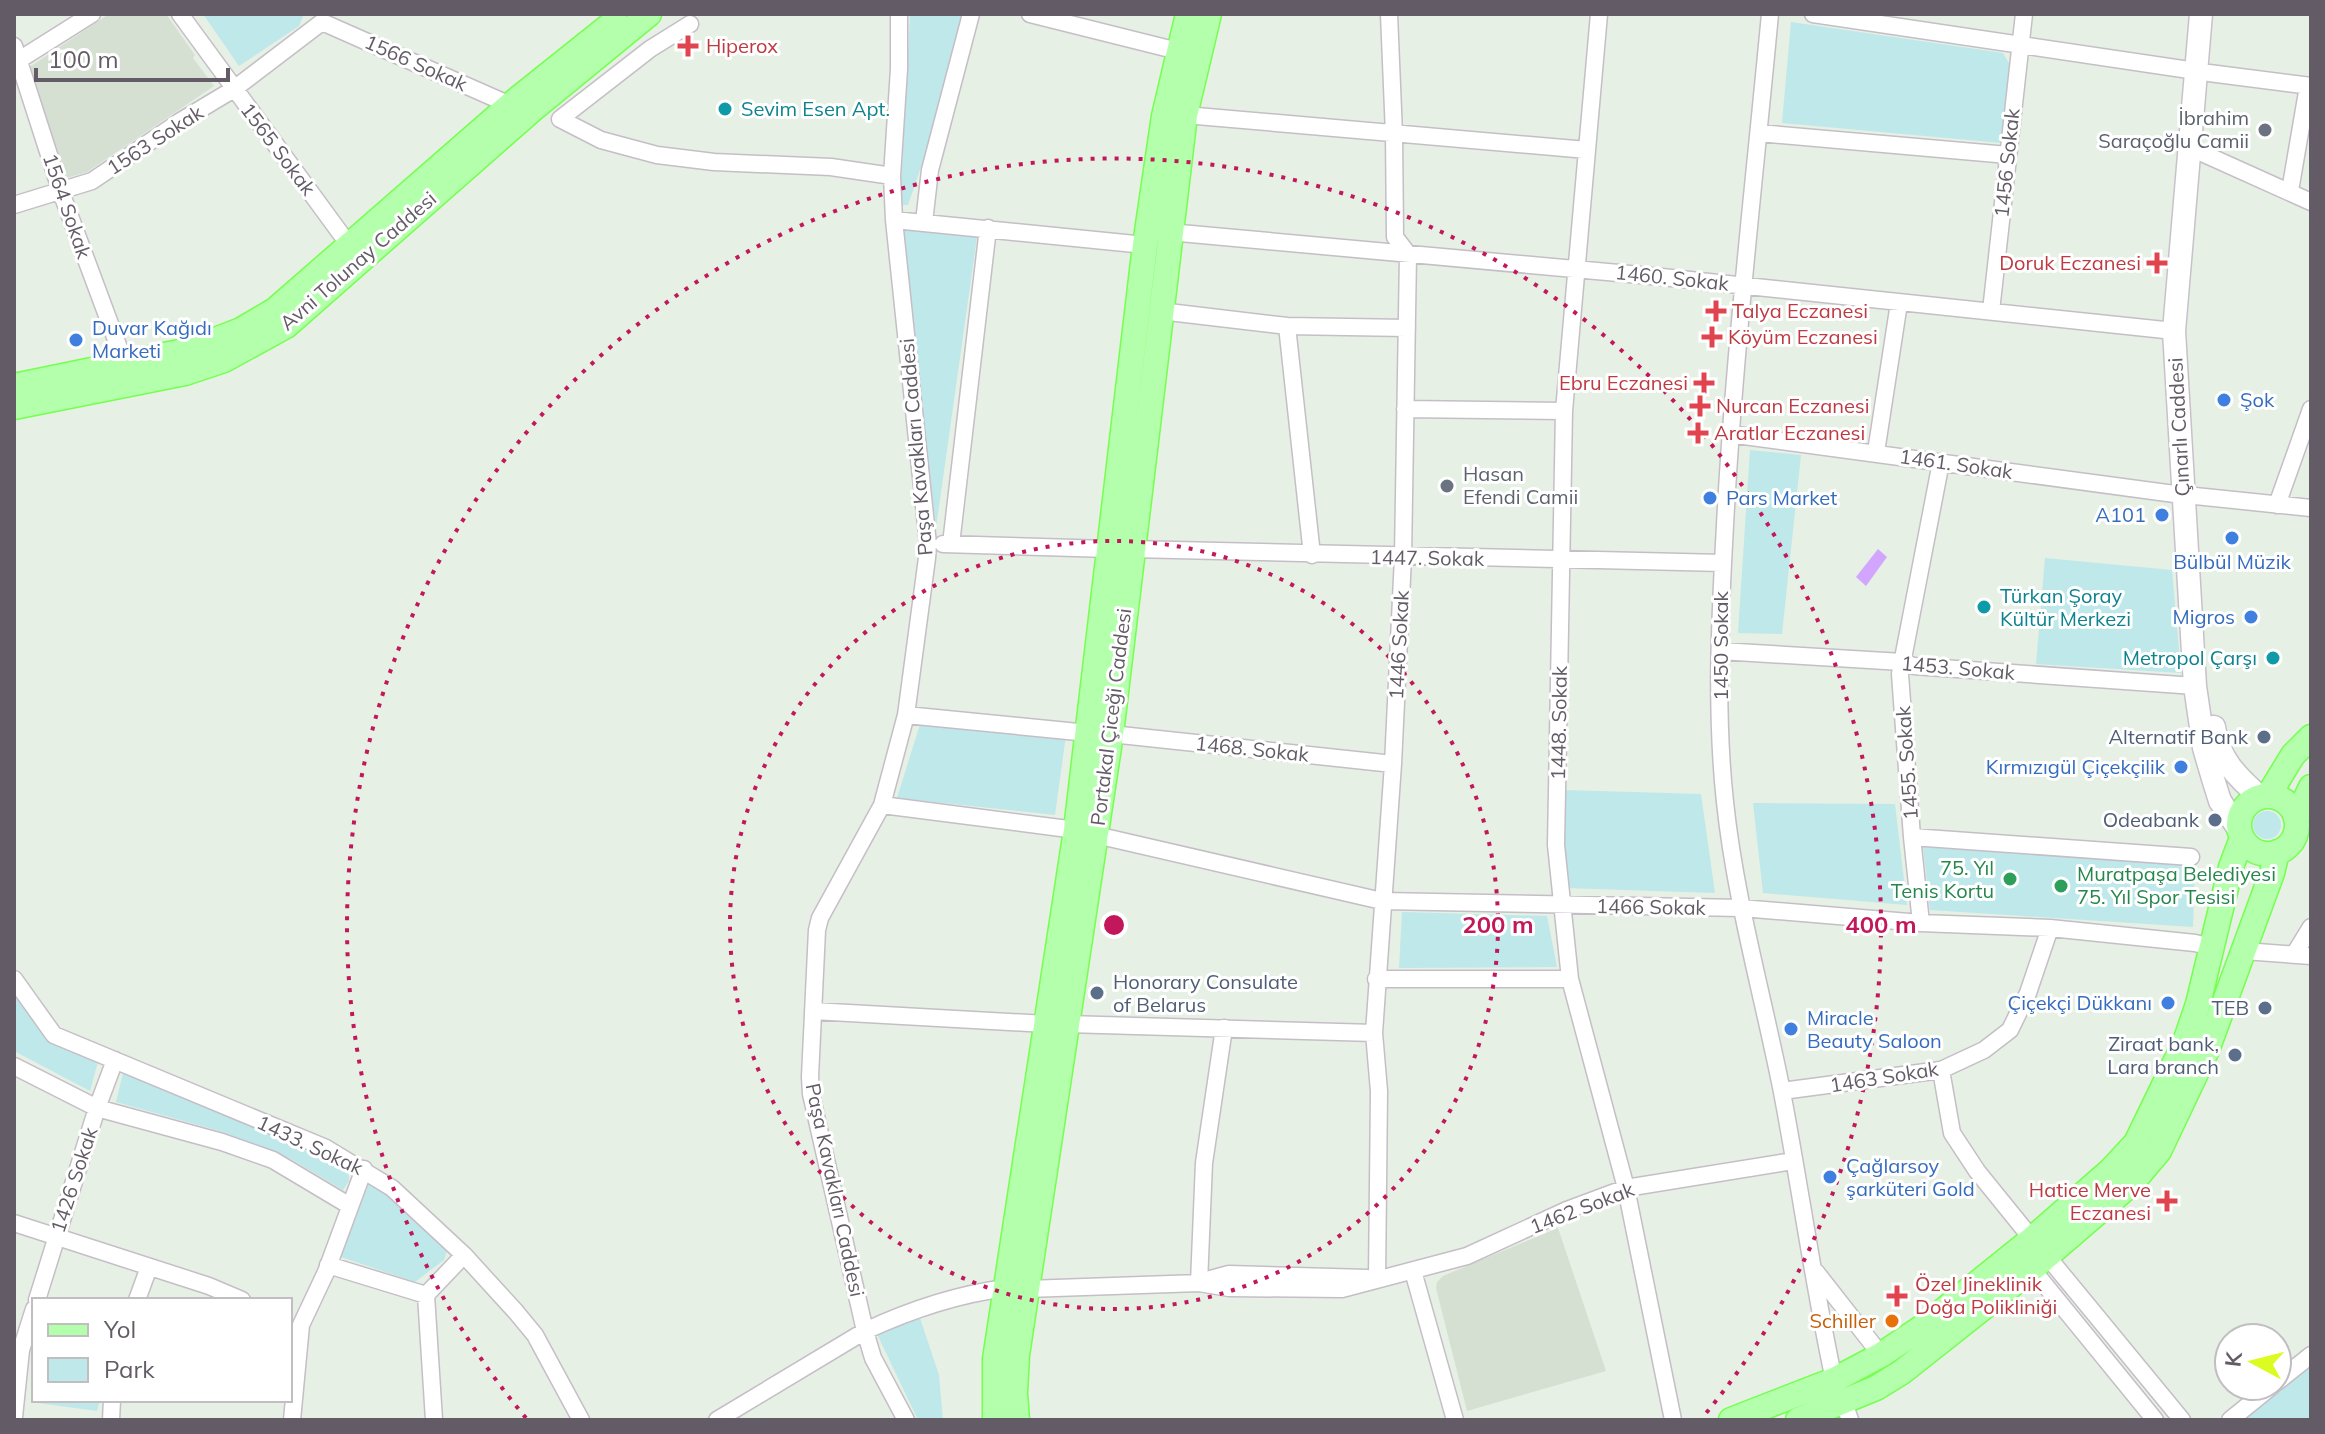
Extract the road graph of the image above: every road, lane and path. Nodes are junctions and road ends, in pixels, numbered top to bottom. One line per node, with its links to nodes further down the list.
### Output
1 (92, 14): 21 (street)
2 (180, 14): 24 (street, 1565 Sokak)
3 (623, 14): 25 (main road, Avni Tolunay Caddesi)
4 (649, 14): 54 (main road, Avni Tolunay Caddesi)
5 (899, 14): 32 (street, Paşa Kavakları Caddesi)
6 (971, 14): 38 (street)
7 (1030, 14): 20 (street)
8 (1188, 14): 20 (main road, Portakal Çiceği Caddesi)
9 (1209, 14): 26 (main road, Portakal Çiceği Caddesi)
10 (1389, 14): 28 (street, 1446 Sokak)
11 (1599, 14): 29 (street, 1448. Sokak)
12 (1770, 14): 27 (street, 1450 Sokak)
13 (1813, 14): 19 (street)
14 (2024, 14): 19 (street, 1456 Sokak)
15 (2201, 14): 22 (main road, Çınarlı Caddesi)
16 (2215, 14): 22 (main road, Çınarlı Caddesi)
17 (322, 18): 24 (street, 1563 Sokak); 25 (street, 1566 Sokak)
18 (690, 24): 32 (street)
19 (2021, 44): 22 (street); 31 (street, 1456 Sokak)
20 (1178, 51): 42 (main road, Portakal Çiceği Caddesi)
21 (16, 53): 34 (street, 1564 Sokak)
22 (2202, 72): 23 (street); 30 (main road, Çınarlı Caddesi); 51 (main road, Çınarlı Caddesi)
23 (2309, 86): 33 (street)
24 (234, 89): 34 (street, 1563 Sokak); 41 (street, 1565 Sokak)
25 (510, 105): 41 (main road, Avni Tolunay Caddesi)
26 (1185, 115): 28 (street); 40 (main road, Portakal Çiceği Caddesi)
27 (1759, 133): 31 (street); 45 (street, 1450 Sokak)
28 (1394, 134): 29 (street); 43 (street, 1446 Sokak)
29 (1587, 150): 44 (street, 1448. Sokak)
30 (2202, 153): 33 (street); 61 (main road, Çınarlı Caddesi)
31 (2008, 155): 48 (street, 1456 Sokak)
32 (892, 176): 37 (street, Paşa Kavakları Caddesi)
33 (2290, 191): 35 (street)
34 (61, 192): 36 (street, 1563 Sokak); 52 (street, 1564 Sokak)
35 (2311, 202)
36 (14, 205)
37 (894, 220): 38 (street); 64 (street, Paşa Kavakları Caddesi)
38 (924, 222): 39 (street)
39 (988, 228): 42 (street); 65 (street)
40 (1169, 232): 43 (street, 1460. Sokak); 47 (main road, Portakal Çiceği Caddesi)
41 (349, 245): 52 (main road, Avni Tolunay Caddesi)
42 (1145, 245): 66 (main road, Portakal Çiceği Caddesi)
43 (1408, 254): 44 (street, 1460. Sokak); 50 (street, 1446 Sokak)
44 (1575, 269): 45 (street, 1460. Sokak); 57 (street, 1448. Sokak)
45 (1744, 285): 46 (street, 1460. Sokak); 58 (street, 1450 Sokak)
46 (1899, 303): 48 (street, 1460. Sokak); 59 (street)
47 (1160, 311): 49 (street); 66 (main road, Portakal Çiceği Caddesi)
48 (1991, 311): 51 (street, 1460. Sokak)
49 (1287, 326): 50 (street); 67 (street)
50 (1407, 328): 55 (street, 1446 Sokak)
51 (2174, 331): 61 (main road, Çınarlı Caddesi)
52 (125, 364): 53 (main road, Avni Tolunay Caddesi)
53 (14, 386)
54 (14, 407)
55 (1405, 409): 57 (street); 68 (street, 1446 Sokak)
56 (2311, 409): 62 (street)
57 (1564, 411): 69 (street, 1448. Sokak)
58 (1729, 434): 59 (street, 1461. Sokak); 70 (street, 1450 Sokak)
59 (1876, 452): 60 (street, 1461. Sokak)
60 (1941, 462): 61 (street, 1461. Sokak); 72 (street, 1455. Sokak)
61 (2189, 495): 62 (street, 1461. Sokak); 73 (main road, Çınarlı Caddesi)
62 (2277, 505): 63 (street, 1461. Sokak)
63 (2311, 508)
64 (928, 544): 65 (street, 1447. Sokak); 74 (street, Paşa Kavakları Caddesi)
65 (951, 544): 66 (street, 1447. Sokak)
66 (1121, 549): 67 (street, 1447. Sokak); 75 (main road, Portakal Çiceği Caddesi)
67 (1312, 555): 68 (street, 1447. Sokak)
68 (1403, 557): 69 (street, 1447. Sokak); 77 (street, 1446 Sokak)
69 (1563, 560): 70 (street, 1447. Sokak); 88 (street, 1448. Sokak)
70 (1723, 563): 71 (street, 1450 Sokak)
71 (1720, 651): 72 (street, 1453. Sokak); 89 (street, 1450 Sokak)
72 (1902, 662): 73 (street, 1453. Sokak); 84 (street, 1455. Sokak)
73 (2202, 685): 79 (main road, Çınarlı Caddesi); 83 (main road, Çınarlı Caddesi)
74 (906, 715): 75 (street, 1468. Sokak); 80 (street, Paşa Kavakları Caddesi)
75 (1099, 734): 77 (street, 1468. Sokak); 82 (main road, Portakal Çiceği Caddesi)
76 (2311, 737): 79 (main road)
77 (1393, 764): 87 (street, 1446 Sokak)
78 (2311, 787): 81 (main road)
79 (2264, 797): 81 (main road); 83 (main road)
80 (882, 805): 82 (street, 1466 Sokak); 99 (street, Paşa Kavakları Caddesi)
81 (2296, 819): 85 (main road)
82 (1086, 832): 87 (street, 1466 Sokak); 100 (main road, Portakal Çiceği Caddesi)
83 (2241, 835): 85 (main road); 93 (main road)
84 (1912, 837): 86 (street); 90 (street, 1455. Sokak)
85 (2277, 852): 94 (main road)
86 (2191, 857)
87 (1382, 901): 88 (street, 1466 Sokak); 97 (street, 1446 Sokak)
88 (1562, 905): 89 (street, 1466 Sokak); 98 (street, 1448. Sokak)
89 (1741, 908): 90 (street, 1466 Sokak); 106 (street, 1450 Sokak)
90 (1921, 923): 92 (street, 1466 Sokak)
91 (2311, 927): 95 (street)
92 (2050, 928): 93 (street, 1466 Sokak); 105 (street, 1463 Sokak)
93 (2211, 947): 114 (main road)
94 (2244, 951): 95 (street); 114 (main road)
95 (2303, 954)
96 (14, 979): 103 (street, 1433. Sokak)
97 (1376, 979): 98 (street); 102 (street, 1446 Sokak)
98 (1570, 979): 110 (street, 1448. Sokak)
99 (813, 1011): 100 (street); 129 (street, Paşa Kavakları Caddesi)
100 (1057, 1024): 101 (street); 122 (main road, Portakal Çiceği Caddesi)
101 (1224, 1028): 102 (street); 121 (street)
102 (1374, 1033): 120 (street, 1446 Sokak)
103 (115, 1060): 107 (street, 1426 Sokak); 109 (street, 1433. Sokak)
104 (14, 1066): 107 (street)
105 (1941, 1070): 106 (street, 1463 Sokak); 114 (street)
106 (1782, 1091): 108 (street, 1450 Sokak)
107 (97, 1108): 111 (street); 113 (street, 1426 Sokak)
108 (1793, 1161): 110 (street, 1462 Sokak); 119 (street, 1450 Sokak)
109 (364, 1169): 111 (street); 115 (street, 1433. Sokak)
110 (1626, 1188): 118 (street, 1462 Sokak); 145 (street, 1448. Sokak)
111 (350, 1206): 116 (street)
112 (14, 1223): 113 (street)
113 (55, 1238): 117 (street); 124 (street, 1426 Sokak)
114 (2037, 1254): 130 (main road); 135 (main road); 148 (street); 149 (street)
115 (464, 1255): 123 (street); 139 (street, 1433. Sokak)
116 (328, 1265): 123 (street); 128 (street)
117 (149, 1267): 125 (street); 126 (street)
118 (1413, 1271): 120 (street, 1462 Sokak); 144 (street)
119 (1815, 1271): 130 (street, 1450 Sokak); 133 (street, 1450 Sokak)
120 (1377, 1279): 121 (street, 1462 Sokak)
121 (1199, 1283): 122 (street, 1462 Sokak)
122 (1017, 1289): 129 (street, 1462 Sokak); 142 (main road, Portakal Çiceği Caddesi); 143 (main road, Portakal Çiceği Caddesi)
123 (426, 1295): 138 (street)
124 (38, 1298)
125 (138, 1298)
126 (237, 1298)
127 (32, 1315): 136 (street)
128 (296, 1323): 137 (street)
129 (865, 1331): 140 (street, 1462 Sokak); 141 (street, Paşa Kavakları Caddesi)
130 (1881, 1355): 133 (main road)
131 (2311, 1355): 132 (street)
132 (2293, 1370)
133 (1834, 1380): 146 (main road)
134 (2252, 1402): 150 (street)
135 (1847, 1412): 147 (main road)
136 (14, 1417)
137 (292, 1420)
138 (434, 1420)
139 (581, 1420)
140 (717, 1420)
141 (906, 1420)
142 (995, 1420)
143 (1017, 1420)
144 (1455, 1420)
145 (1673, 1420)
146 (1731, 1420)
147 (1798, 1420)
148 (2155, 1420)
149 (2182, 1420)
150 (2230, 1420)

